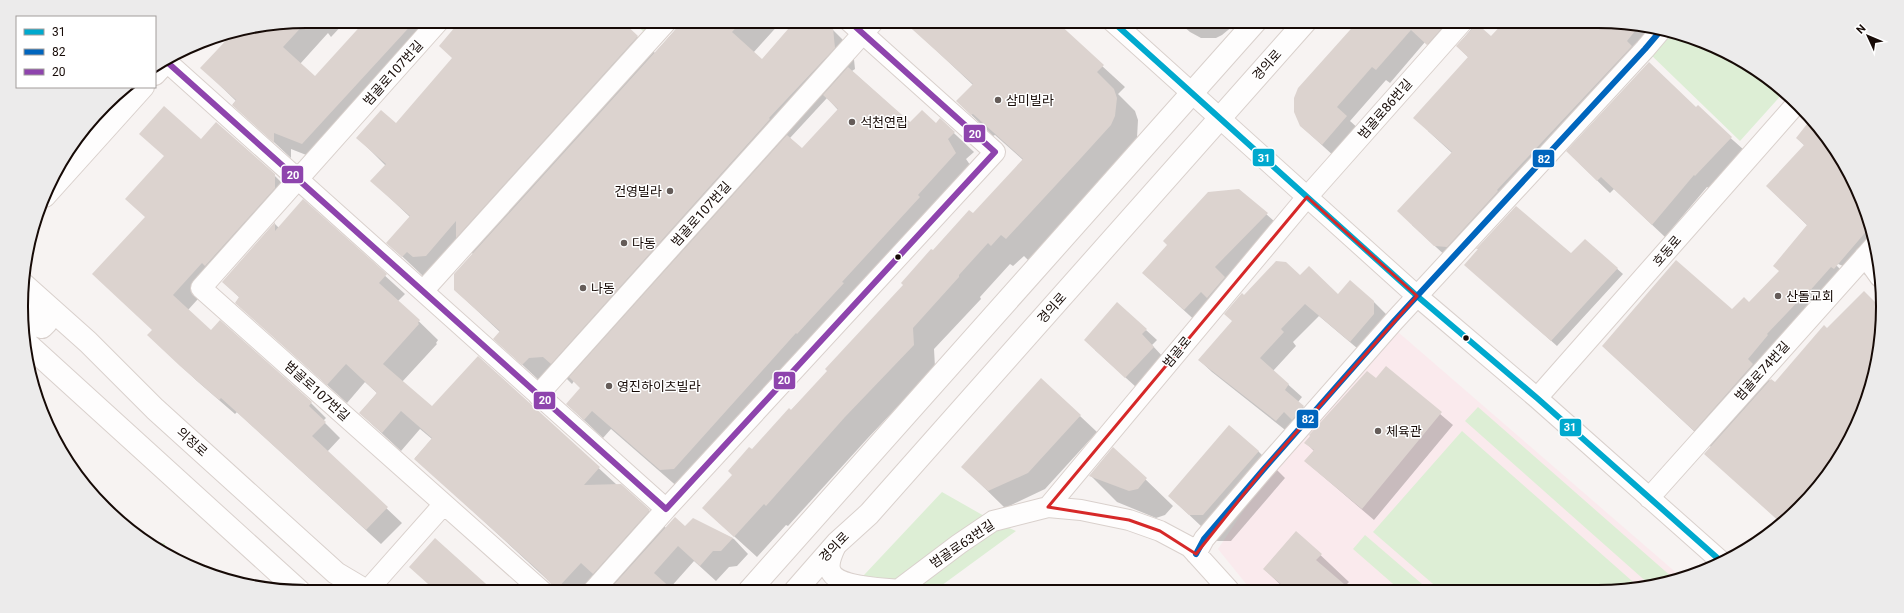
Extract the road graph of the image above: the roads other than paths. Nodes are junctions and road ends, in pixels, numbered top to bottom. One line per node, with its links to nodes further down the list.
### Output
1 (433, 28): 15 (street, 범골로107번길)
2 (661, 28): 20 (street)
3 (859, 28): 25 (street, 범골로107번길)
4 (865, 28): 30 (street, 범골로107번길)
5 (1120, 28): 12 (street)
6 (1250, 28): 12 (street)
7 (1300, 28): 14 (street, 경의로)
8 (1457, 28): 17 (street, 범골로86번길)
9 (1658, 34): 21 (street)
10 (169, 64): 15 (street)
11 (143, 88): 16 (street)
12 (1192, 93): 14 (street); 39 (street)
13 (1792, 108): 26 (street, 호동로)
14 (1220, 118): 17 (street); 31 (street, 경의로)
15 (298, 179): 20 (street); 28 (street, 범골로107번길)
16 (56, 184)
17 (1307, 197): 21 (street); 29 (street, 범골로)
18 (1870, 250): 27 (street, 범골로74번길)
19 (29, 289): 35 (street, 의정로)
20 (424, 291): 25 (street)
21 (1417, 296): 26 (street); 32 (street)
22 (28, 303): 23 (street)
23 (29, 319)
24 (31, 347): 34 (street)
25 (538, 395): 30 (street)
26 (1537, 398): 27 (street)
27 (1649, 498): 33 (street)
28 (444, 504): 36 (street); 37 (street, 범골로107번길)
29 (1048, 507): 32 (street, 범골로63번길); 42 (street, 범골로63번길)
30 (666, 509): 38 (street, 범골로107번길)
31 (837, 542): 40 (street, 경의로); 41 (street, 범골로63번길)
32 (1196, 554): 43 (street, 범골로63번길)
33 (1717, 558)
34 (293, 584)
35 (356, 585)
36 (373, 585)
37 (535, 585)
38 (599, 585)
39 (754, 585)
40 (800, 585)
41 (864, 585)
42 (905, 585)
43 (1225, 585)

